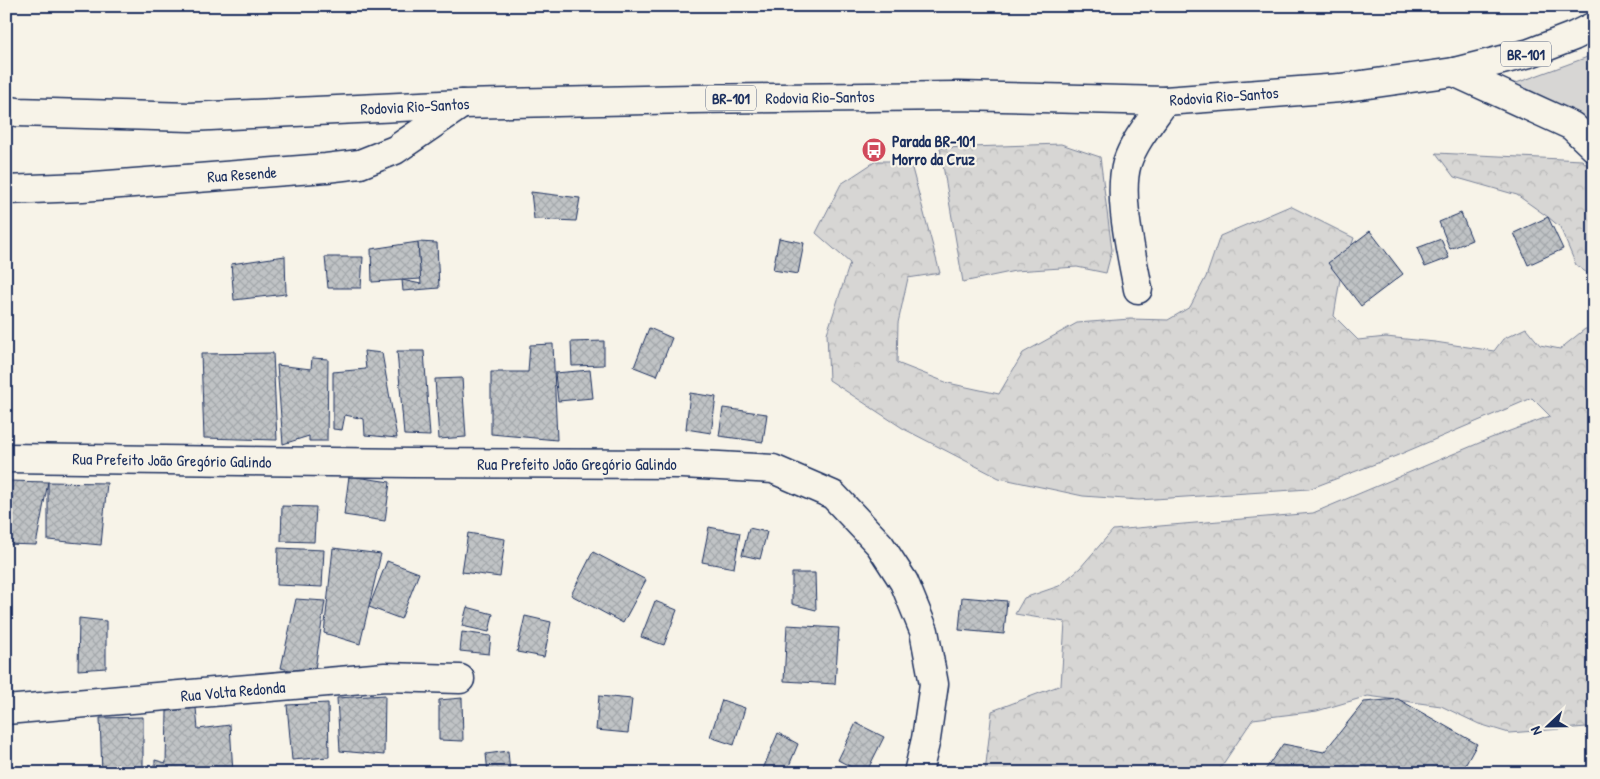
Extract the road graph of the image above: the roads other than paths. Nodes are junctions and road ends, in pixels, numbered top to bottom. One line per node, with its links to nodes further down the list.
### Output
1 (1594, 26): 2 (main road, Rodovia Rio-Santos / BR-101)
2 (1454, 72): 3 (main road, Rodovia Rio-Santos / BR-101); 6 (main road)
3 (1165, 101): 4 (main road, Rodovia Rio-Santos / BR-101); 8 (main road)
4 (462, 104): 5 (main road, Rodovia Rio-Santos / BR-101); 7 (main road, Rua Resende)
5 (6, 110)
6 (1594, 147)
7 (14, 190)
8 (1138, 289)
9 (6, 458): 12 (main road, Rua Prefeito João Gregório Galindo)
10 (460, 679): 11 (main road, Rua Volta Redonda)
11 (6, 710)
12 (918, 773)

